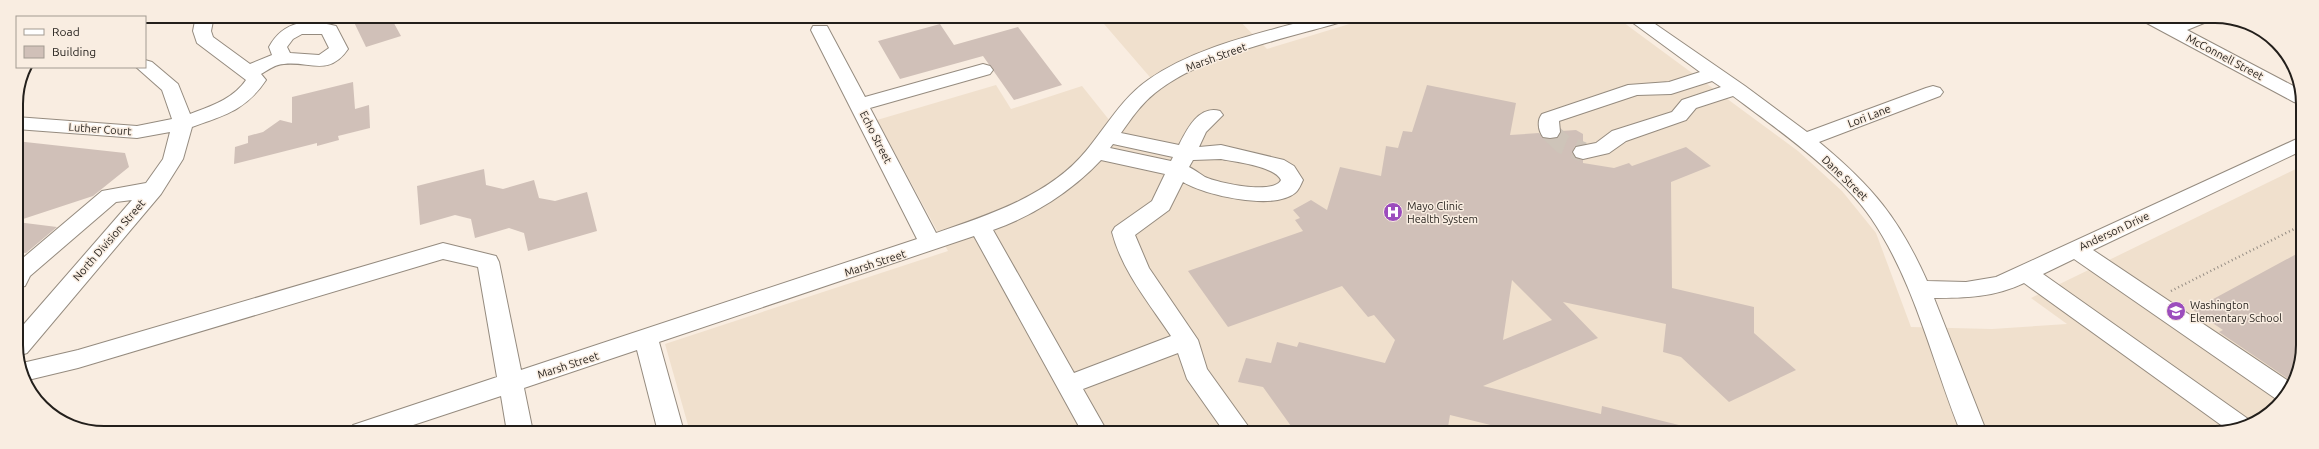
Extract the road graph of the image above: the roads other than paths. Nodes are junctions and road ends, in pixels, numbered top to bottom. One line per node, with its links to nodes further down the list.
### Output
1 (204, 23): 11 (street)
2 (1322, 23): 22 (street, Marsh Street)
3 (1642, 23): 12 (street, Dane Street)
4 (2160, 23): 6 (street, McConnell Street)
5 (2188, 23): 6 (street)
6 (2172, 29): 15 (street, McConnell Street)
7 (820, 30): 16 (street, Echo Street)
8 (283, 58): 11 (street)
9 (146, 67): 18 (street)
10 (983, 70): 16 (street)
11 (249, 72): 18 (street, Luther Court)
12 (1714, 74): 13 (street, Dane Street); 20 (street)
13 (1734, 89): 21 (street, Dane Street); 24 (street)
14 (1933, 92): 21 (street, Lori Lane)
15 (2295, 95)
16 (859, 105): 28 (street, Echo Street)
17 (1212, 115): 25 (street)
18 (183, 123): 19 (street, Luther Court); 26 (street, North Division Street)
19 (23, 124)
20 (1550, 132)
21 (1806, 140): 32 (street, Dane Street)
22 (1102, 144): 25 (street); 27 (street, Marsh Street)
23 (2296, 146): 29 (street, Anderson Drive)
24 (1583, 152)
25 (1182, 162): 34 (street)
26 (153, 189): 30 (street); 35 (street, North Division Street)
27 (980, 227): 28 (street, Marsh Street); 38 (street)
28 (931, 244): 33 (street, Marsh Street)
29 (2075, 249): 31 (street, Anderson Drive); 39 (street)
30 (23, 270)
31 (2024, 272): 32 (street, Anderson Drive); 40 (street)
32 (1920, 289): 46 (street, Dane Street)
33 (646, 339): 37 (street, Marsh Street); 43 (street)
34 (1186, 340): 38 (street); 45 (street)
35 (23, 341)
36 (27, 371): 37 (street)
37 (511, 383): 41 (street, Marsh Street); 42 (street)
38 (1068, 385): 44 (street)
39 (2282, 390)
40 (2237, 423)
41 (380, 426)
42 (519, 426)
43 (669, 426)
44 (1092, 426)
45 (1236, 426)
46 (1971, 426)

